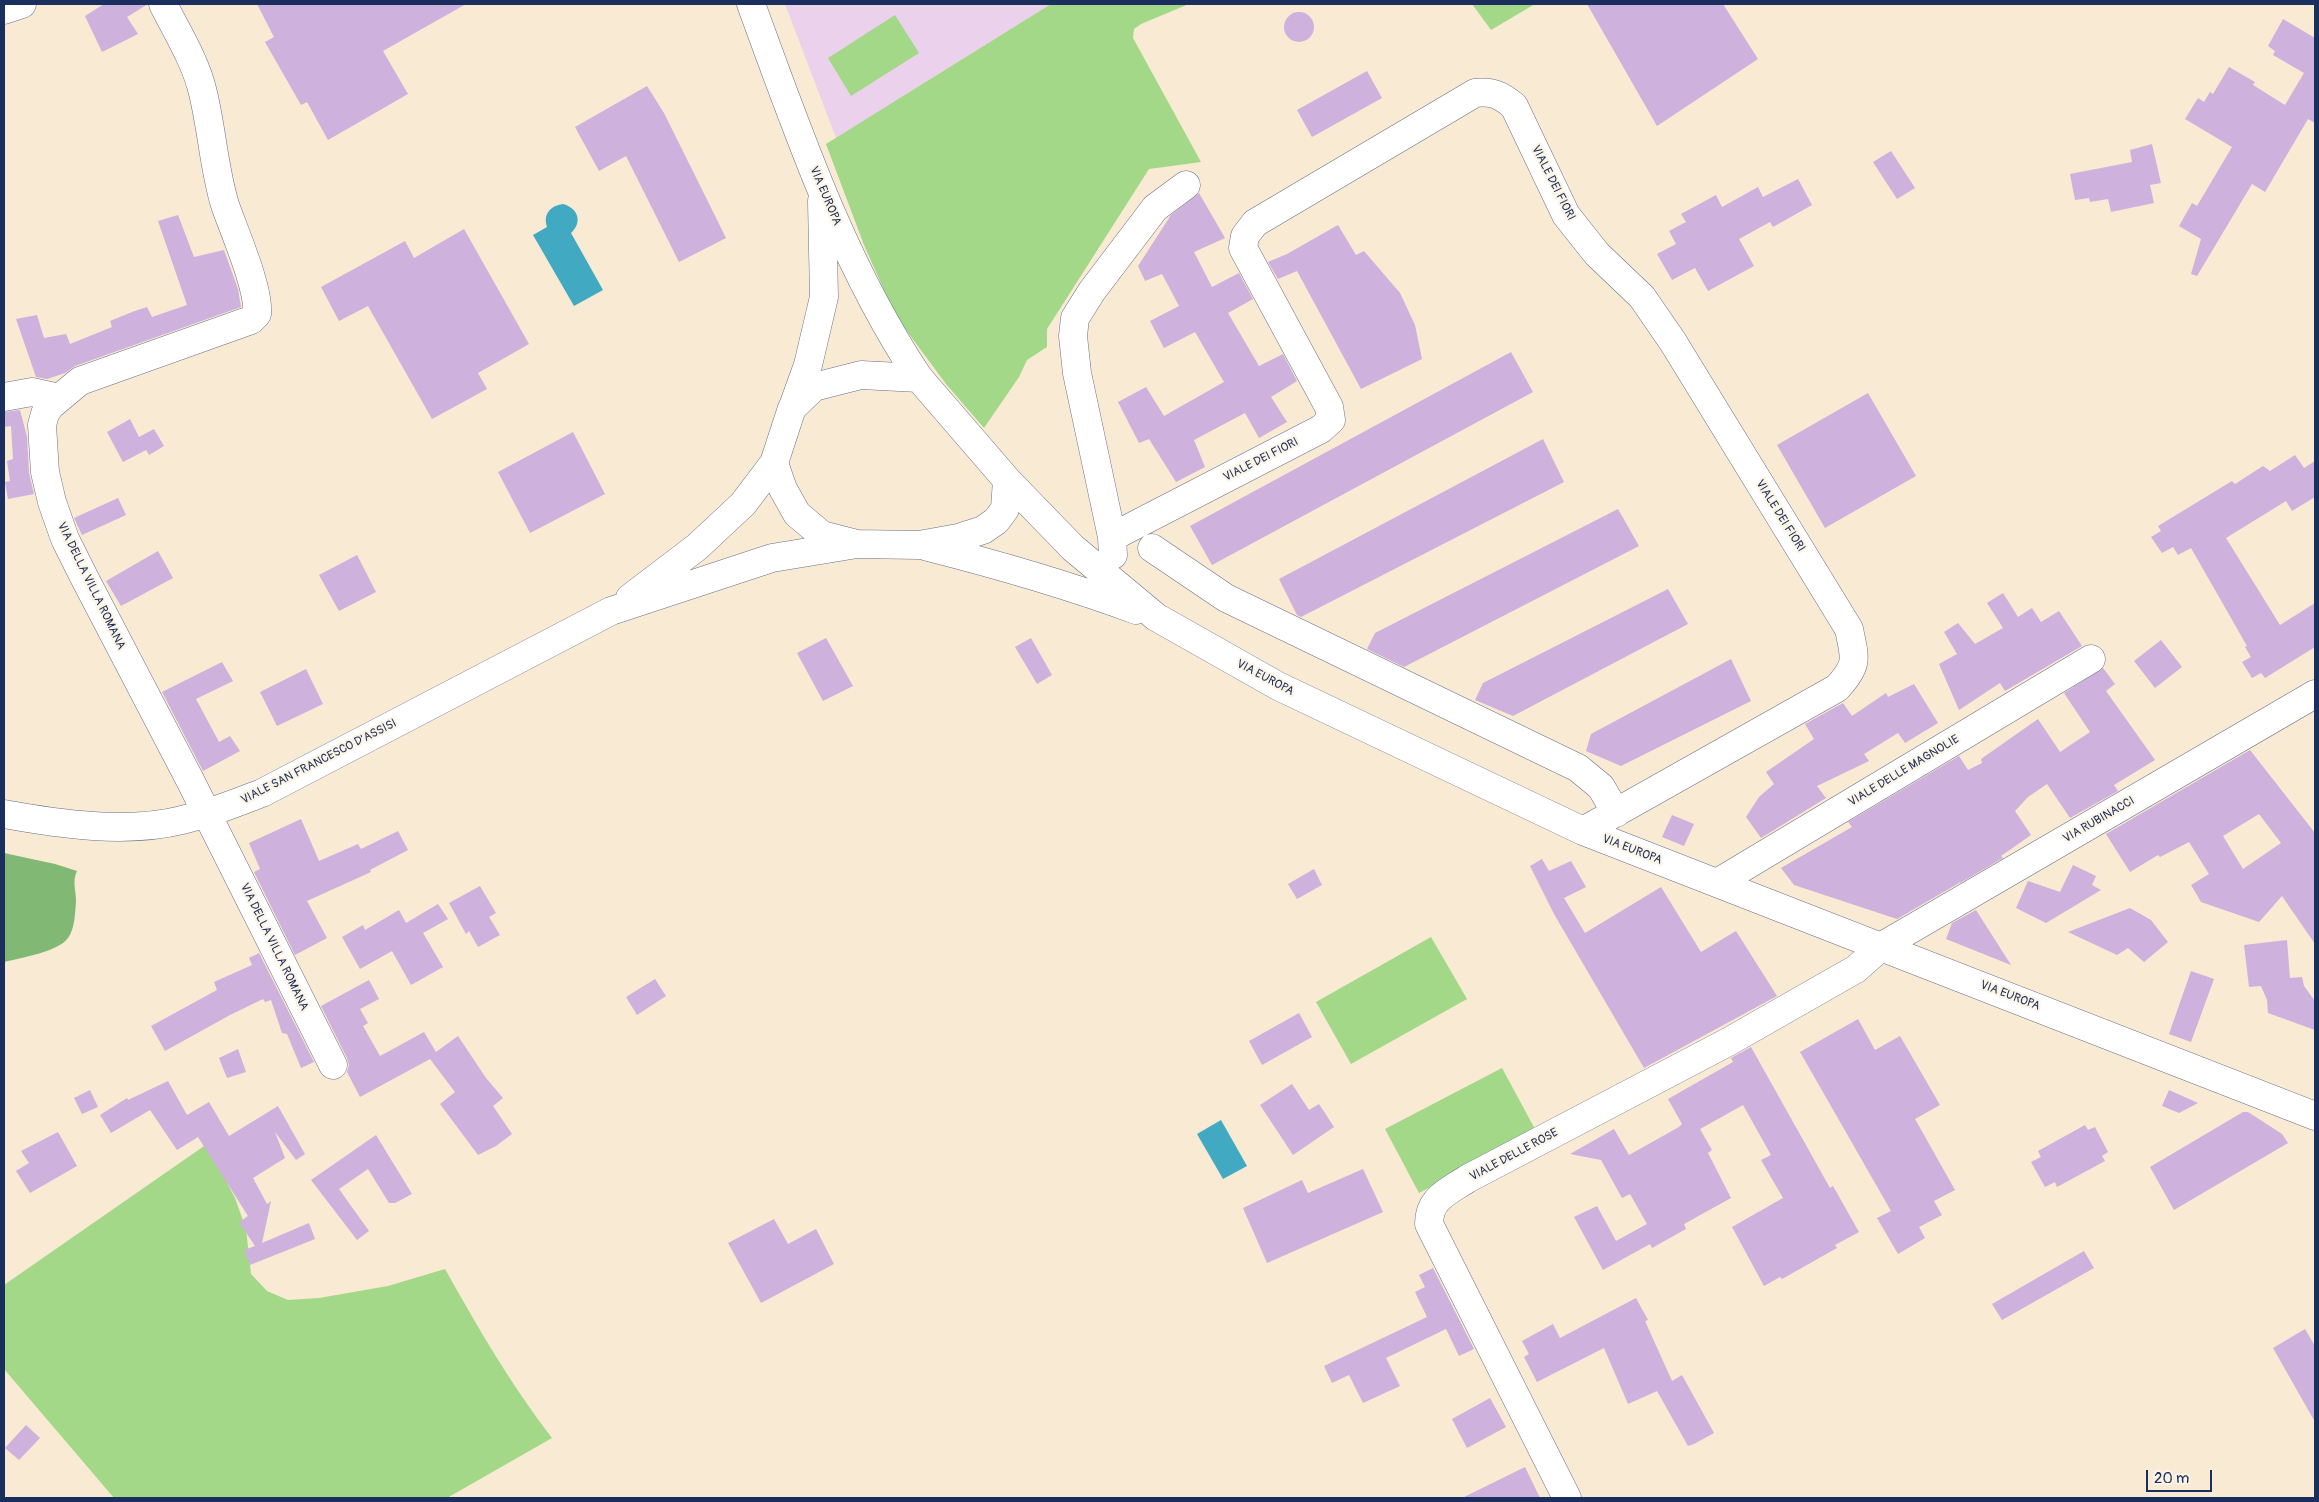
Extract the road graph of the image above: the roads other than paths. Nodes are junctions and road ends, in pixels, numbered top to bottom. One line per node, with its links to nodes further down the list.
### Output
1 (22, 4): 4 (street)
2 (163, 4): 9 (street, VIA DELLA VILLA ROMANA)
3 (751, 4): 6 (street, VIA EUROPA)
4 (4, 10)
5 (1186, 185): 13 (street)
6 (821, 192): 7 (street, VIA EUROPA); 10 (street, VIALE SAN FRANCESCO D'ASSISI)
7 (919, 378): 10 (street); 12 (street, VIA EUROPA)
8 (4, 397): 9 (street)
9 (59, 398): 22 (street, VIA DELLA VILLA ROMANA)
10 (792, 408): 11 (street, VIALE SAN FRANCESCO D'ASSISI)
11 (774, 464): 14 (street); 18 (street, VIALE SAN FRANCESCO D'ASSISI)
12 (1007, 480): 15 (street); 17 (street, VIA EUROPA)
13 (1112, 538): 17 (street); 23 (street, VIALE DEI FIORI)
14 (857, 544): 15 (street); 18 (street, VIALE SAN FRANCESCO D'ASSISI)
15 (919, 545): 19 (street)
16 (1152, 548): 23 (street)
17 (1115, 583): 19 (street, VIA EUROPA)
18 (611, 612): 22 (street, VIALE SAN FRANCESCO D'ASSISI)
19 (1156, 617): 25 (street, VIA EUROPA)
20 (2091, 660): 26 (street, VIALE DELLE MAGNOLIE)
21 (2315, 694): 27 (street, VIA RUBINACCI)
22 (207, 813): 24 (street, VIALE SAN FRANCESCO D'ASSISI); 28 (street, VIA DELLA VILLA ROMANA)
23 (1616, 813): 25 (street, VIALE DEI FIORI)
24 (4, 814)
25 (1584, 831): 26 (street, VIA EUROPA)
26 (1717, 883): 27 (street, VIA EUROPA)
27 (1882, 946): 29 (street, VIA EUROPA); 30 (street, VIALE DELLE ROSE)
28 (333, 1066)
29 (2315, 1116)
30 (1567, 1498)

